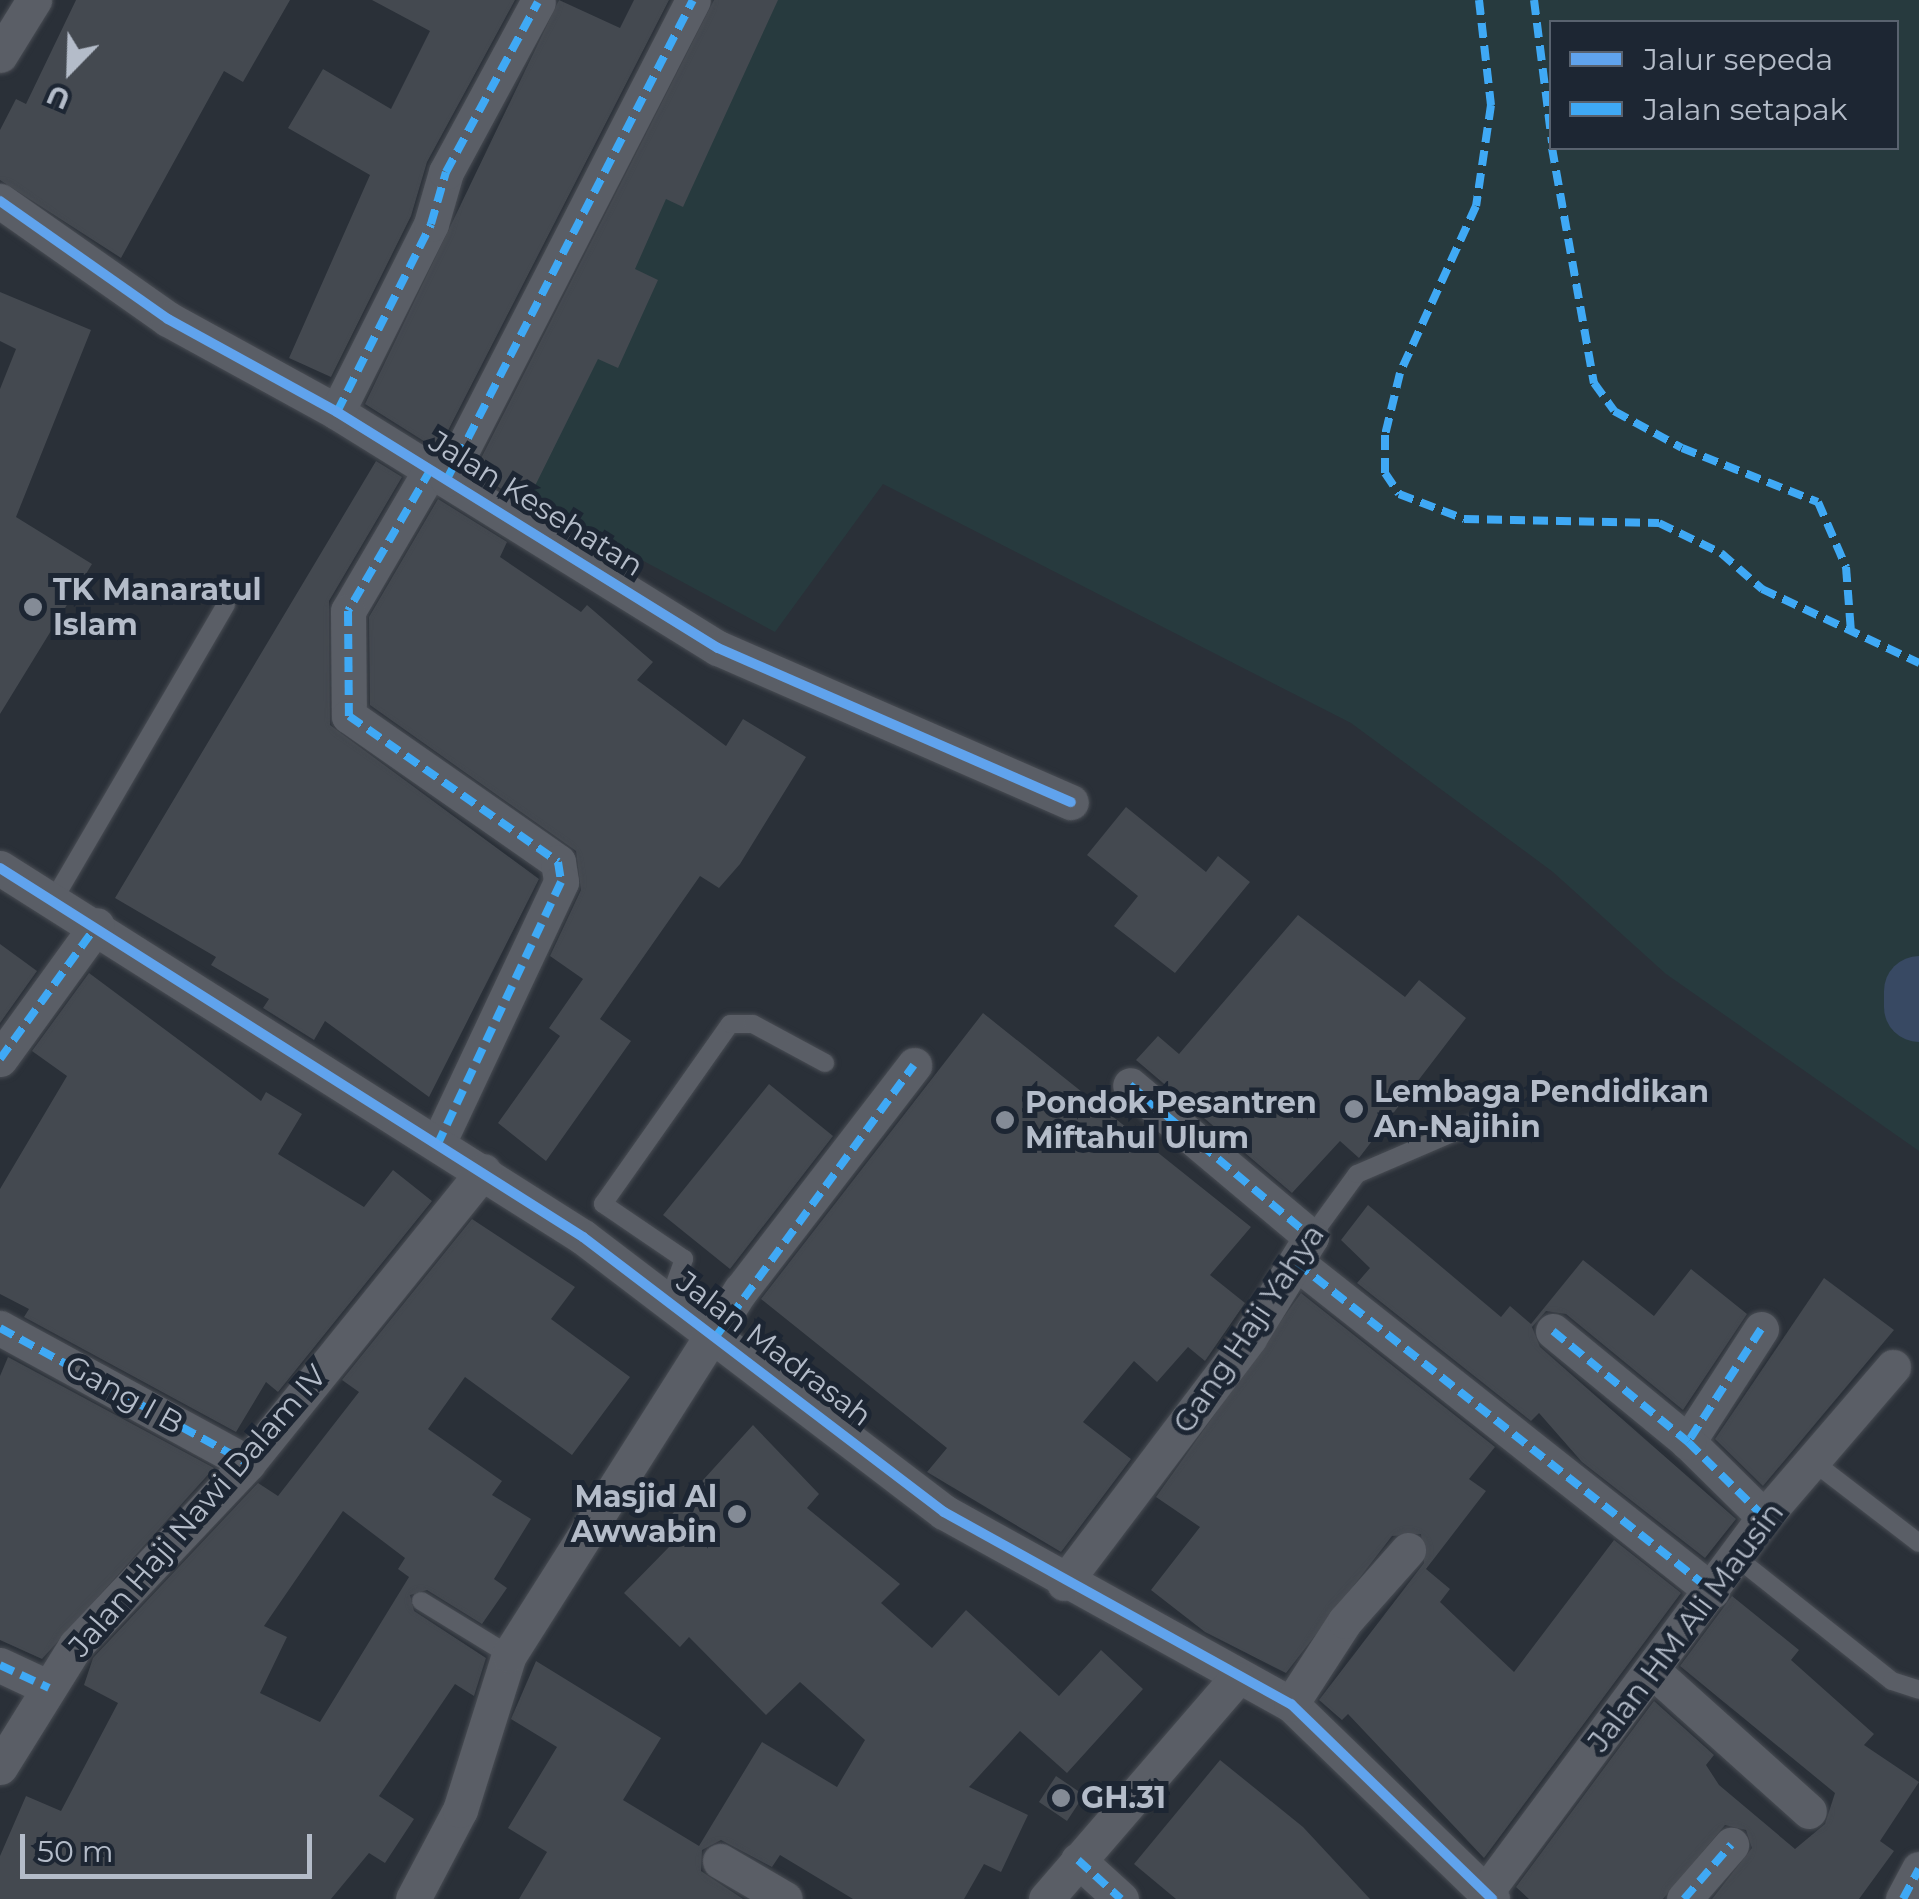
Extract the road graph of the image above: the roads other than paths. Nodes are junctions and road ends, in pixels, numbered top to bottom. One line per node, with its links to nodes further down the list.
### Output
1 (34, 0): 4 (street)
2 (693, 0): 7 (street)
3 (538, 2): 6 (street)
4 (0, 55)
5 (0, 201): 6 (street, Jalan Kesehatan)
6 (338, 412): 7 (street, Jalan Kesehatan)
7 (438, 474): 9 (street, Jalan Kesehatan); 18 (street)
8 (226, 605): 11 (lane)
9 (1072, 802)
10 (0, 868): 11 (street, Jalan Madrasah)
11 (54, 899): 12 (street, Jalan Madrasah)
12 (97, 925): 13 (street); 18 (street, Jalan Madrasah)
13 (0, 1059)
14 (825, 1063): 21 (lane)
15 (914, 1065): 25 (street)
16 (1130, 1085): 20 (street)
17 (1472, 1126): 20 (lane, Gang Haji Yahya)
18 (440, 1141): 19 (street, Jalan Madrasah)
19 (484, 1170): 21 (street, Jalan Madrasah); 28 (street, Jalan Haji Nawi Dalam IV)
20 (1304, 1250): 34 (street, Gang Haji Yahya); 35 (street)
21 (669, 1300): 25 (street, Jalan Madrasah)
22 (0, 1328): 28 (street, Gang I B)
23 (1762, 1329): 27 (street)
24 (1552, 1331): 27 (street)
25 (716, 1335): 34 (street, Jalan Madrasah); 37 (street)
26 (1893, 1368): 29 (street, Jalan HM Ali Mausin)
27 (1688, 1442): 30 (street)
28 (248, 1462): 41 (street, Jalan Haji Nawi Dalam IV)
29 (1815, 1463): 30 (street, Jalan HM Ali Mausin); 31 (lane)
30 (1764, 1517): 33 (street, Jalan HM Ali Mausin)
31 (1919, 1543)
32 (1408, 1550): 43 (street)
33 (1736, 1557): 35 (street, Jalan HM Ali Mausin); 42 (lane)
34 (1064, 1583): 40 (street, Jalan Madrasah)
35 (1712, 1591): 39 (street, Jalan HM Ali Mausin)
36 (421, 1600): 37 (lane)
37 (509, 1656): 51 (street)
38 (0, 1665): 41 (street)
39 (1654, 1672): 45 (street); 50 (street, Jalan HM Ali Mausin)
40 (1236, 1679): 43 (street, Jalan Madrasah); 47 (street)
41 (49, 1688): 44 (street, Jalan Haji Nawi Dalam IV)
42 (1919, 1690)
43 (1291, 1704): 50 (street, Jalan Madrasah)
44 (0, 1767)
45 (1808, 1811)
46 (1731, 1845): 55 (street)
47 (1078, 1860): 53 (street); 54 (street)
48 (720, 1862): 52 (street)
49 (1919, 1869): 56 (street)
50 (1488, 1896)
51 (413, 1899)
52 (785, 1899)
53 (1046, 1899)
54 (1121, 1899)
55 (1684, 1899)
56 (1903, 1899)

